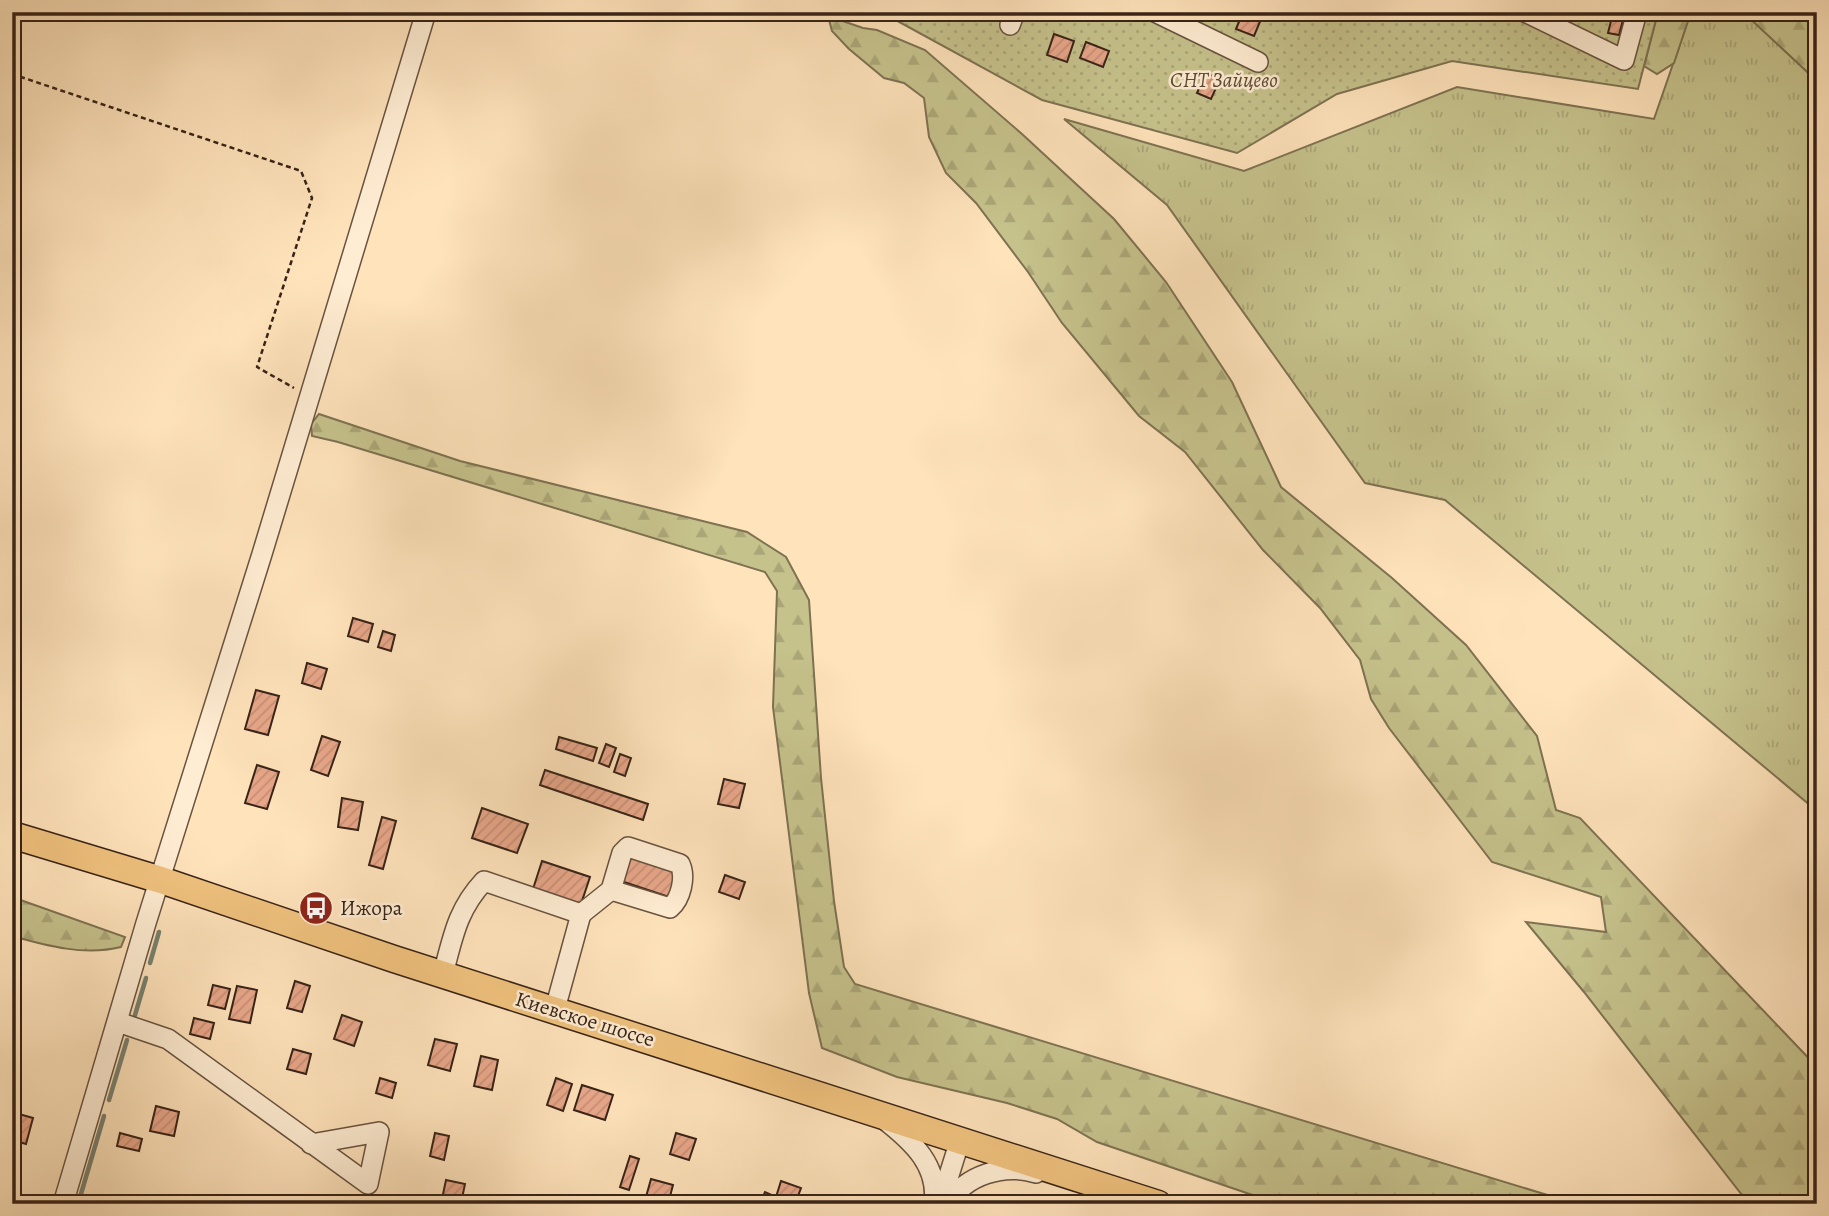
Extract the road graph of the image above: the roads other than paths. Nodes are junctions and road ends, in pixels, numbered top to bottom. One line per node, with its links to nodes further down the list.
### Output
1 (426, 12): 7 (street)
2 (1155, 12): 5 (street)
3 (1525, 12): 4 (street)
4 (1637, 12)
5 (1258, 62)
6 (12, 835): 7 (main road, Киевское шоссе)
7 (161, 880): 10 (main road, Киевское шоссе); 12 (street)
8 (611, 890): 9 (street)
9 (581, 914): 10 (street); 11 (street)
10 (443, 974): 11 (main road, Киевское шоссе)
11 (555, 1009): 13 (main road, Киевское шоссе)
12 (118, 1022): 15 (street); 16 (street)
13 (873, 1111): 14 (main road, Киевское шоссе); 17 (street)
14 (960, 1140): 18 (street); 20 (main road, Киевское шоссе)
15 (311, 1144)
16 (63, 1204)
17 (934, 1204)
18 (940, 1204)
19 (948, 1204): 20 (street)
20 (1155, 1204)

